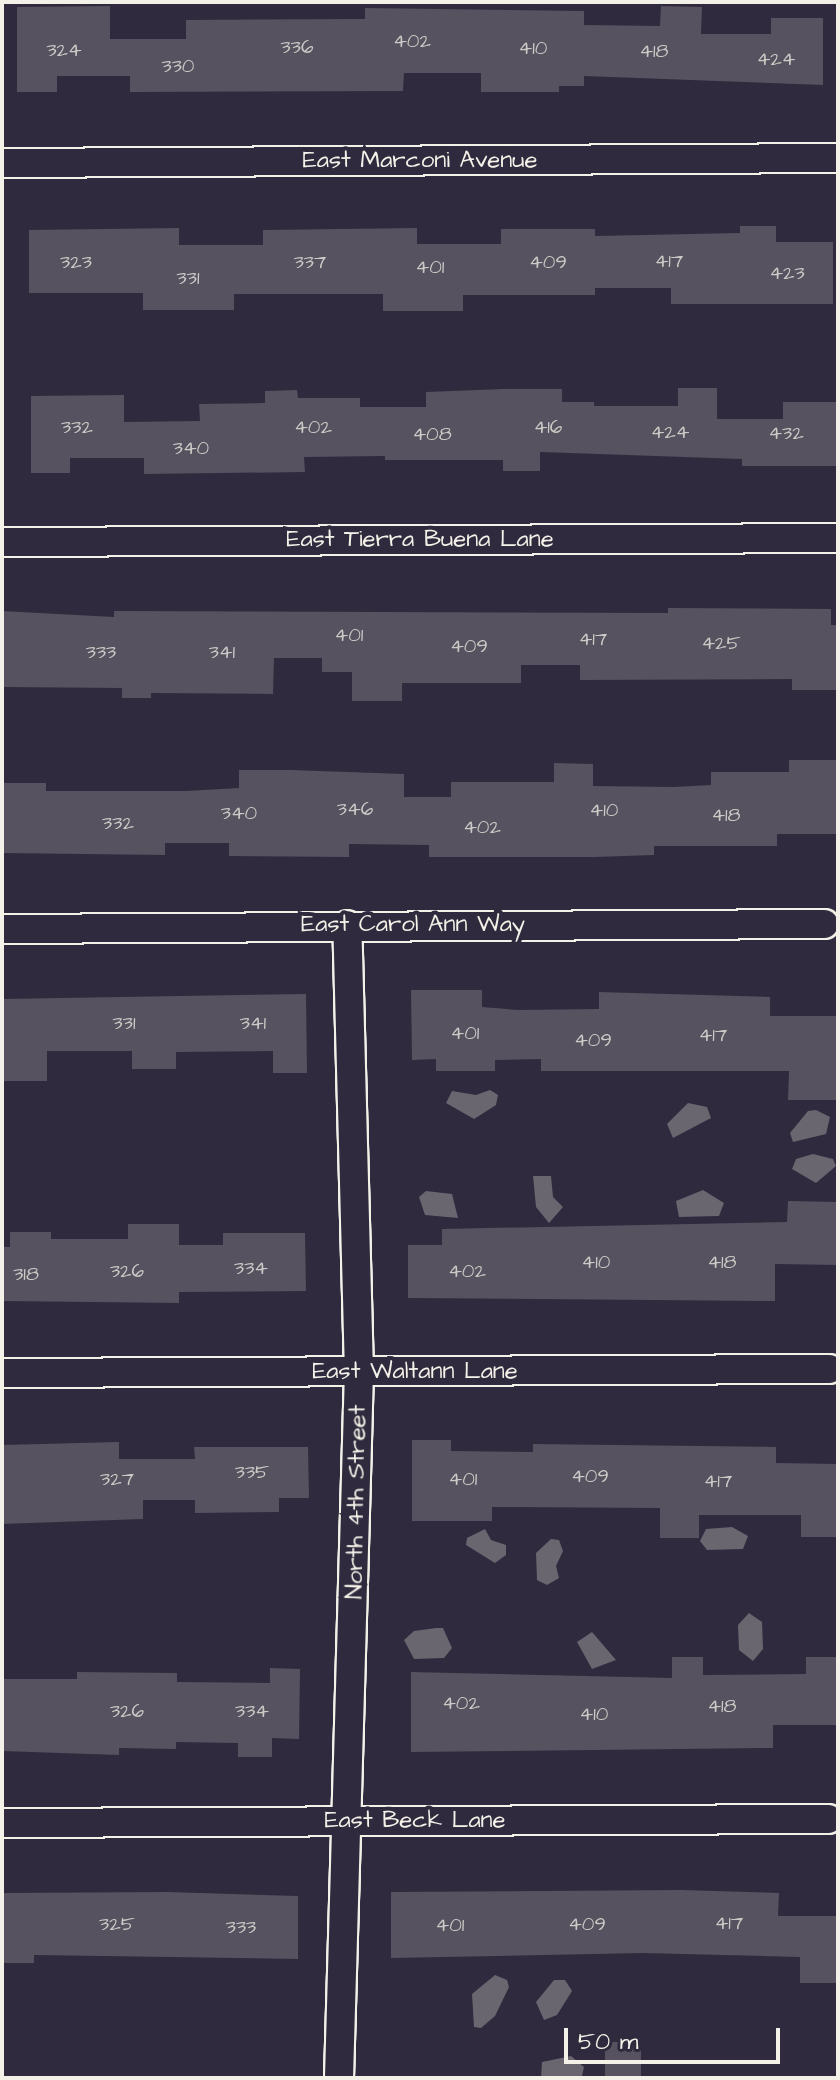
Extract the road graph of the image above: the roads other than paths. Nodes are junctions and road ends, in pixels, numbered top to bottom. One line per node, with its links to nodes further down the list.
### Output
1 (838, 158): 2 (street, East Marconi Avenue)
2 (2, 163)
3 (838, 538): 4 (street, East Tierra Buena Lane)
4 (2, 542)
5 (824, 924): 6 (street, East Carol Ann Way)
6 (347, 925): 7 (street, East Carol Ann Way); 10 (street, North 4th Street)
7 (2, 929)
8 (829, 1369): 10 (street, East Waltann Lane)
9 (2, 1373): 10 (street, East Waltann Lane)
10 (359, 1373): 12 (street, North 4th Street)
11 (828, 1819): 12 (street, East Beck Lane)
12 (346, 1822): 13 (street, East Beck Lane); 14 (street, North 4th Street)
13 (2, 1823)
14 (339, 2078)

